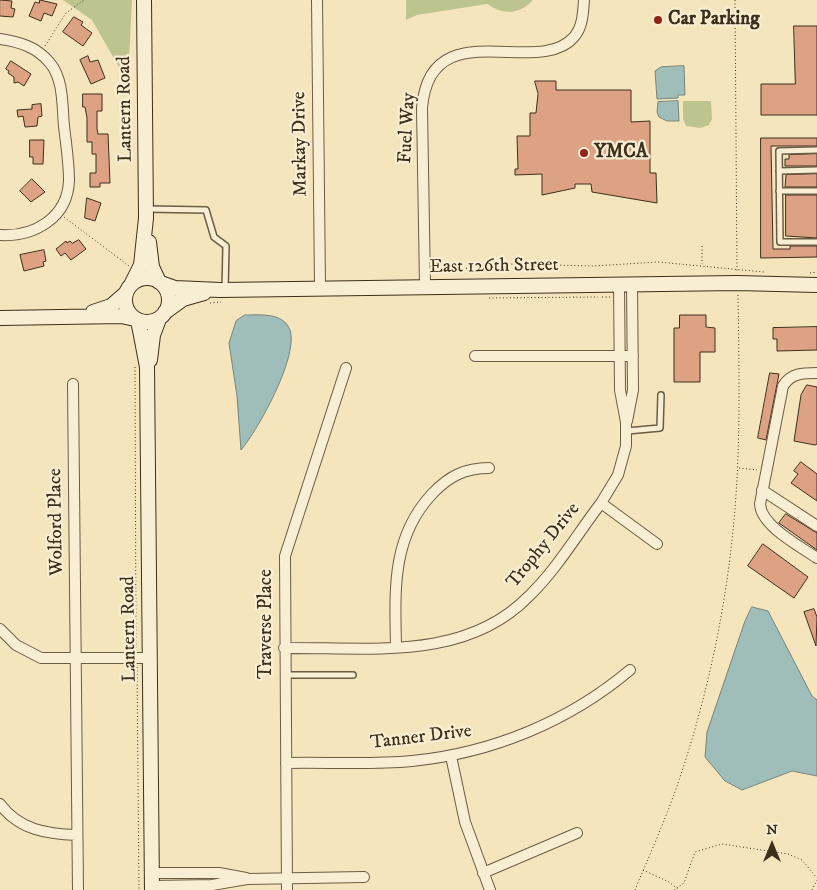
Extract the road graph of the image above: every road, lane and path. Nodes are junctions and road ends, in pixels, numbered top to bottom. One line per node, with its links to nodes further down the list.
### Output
1 (84, 0): 7 (path)
2 (144, 0): 14 (main road, Lantern Road)
3 (317, 0): 29 (street, Markay Drive)
4 (584, 0): 28 (street, Fuel Way)
5 (735, 0): 21 (path)
6 (0, 39): 7 (street)
7 (40, 53): 13 (street)
8 (817, 150): 10 (lane)
9 (817, 170): 10 (lane)
10 (779, 171): 11 (lane)
11 (779, 191): 12 (lane); 16 (lane)
12 (817, 191)
13 (58, 213): 15 (street); 20 (path)
14 (146, 214): 26 (main road, Lantern Road); 31 (main road, Lantern Road); 33 (lane)
15 (0, 235)
16 (817, 242)
17 (702, 246): 19 (path)
18 (434, 262): 19 (path)
19 (702, 265): 21 (path)
20 (134, 269)
21 (737, 270): 24 (path); 25 (path)
22 (817, 272): 23 (path)
23 (813, 276): 25 (main road, East 126th Street)
24 (737, 277)
25 (768, 278): 27 (main road, East 126th Street); 32 (main road, East 126th Street)
26 (160, 282): 31 (main road); 33 (main road, East 126th Street); 36 (main road)
27 (817, 285)
28 (425, 286): 29 (main road, East 126th Street); 32 (main road, East 126th Street)
29 (320, 287): 33 (main road, East 126th Street)
30 (738, 288): 50 (path)
31 (128, 289): 37 (main road); 39 (main road)
32 (623, 289): 34 (path); 41 (street, Trophy Drive); 42 (street, Trophy Drive)
33 (222, 294): 35 (path); 36 (main road, East 126th Street)
34 (484, 297)
35 (209, 303)
36 (162, 315): 39 (main road); 43 (main road, Lantern Road)
37 (77, 316): 38 (main road); 39 (main road)
38 (0, 318)
39 (136, 319): 43 (main road, Lantern Road)
40 (475, 356): 41 (street)
41 (620, 356): 42 (street); 48 (street, Trophy Drive)
42 (632, 356): 48 (street, Trophy Drive)
43 (141, 366): 60 (main road, Lantern Road); 60 (path)
44 (346, 368): 59 (street, Traverse Place)
45 (817, 373): 51 (street)
46 (73, 384): 61 (street, Wolford Place)
47 (661, 395): 48 (lane)
48 (626, 426): 53 (street, Trophy Drive)
49 (490, 468): 58 (street)
50 (738, 468): 51 (path); 70 (path)
51 (766, 471): 52 (street)
52 (762, 490): 54 (street); 56 (street)
53 (601, 502): 55 (street); 58 (street, Trophy Drive)
54 (817, 526)
55 (657, 544)
56 (817, 558)
57 (0, 629): 61 (street)
58 (396, 647): 59 (street, Trophy Drive)
59 (284, 648): 63 (street, Traverse Place)
60 (143, 658): 61 (street); 75 (main road, Lantern Road); 75 (path)
61 (76, 659): 69 (street, Wolford Place)
62 (630, 670): 65 (street, Tanner Drive)
63 (285, 675): 64 (lane); 66 (street, Traverse Place)
64 (353, 675)
65 (451, 756): 66 (street, Tanner Drive); 71 (street)
66 (286, 763): 72 (street, Traverse Place)
67 (0, 804): 69 (street)
68 (577, 833): 71 (street)
69 (77, 835): 77 (street, Wolford Place)
70 (643, 870): 76 (path); 80 (path)
71 (483, 873): 79 (street)
72 (287, 878): 73 (street); 75 (street); 78 (street, Traverse Place)
73 (364, 878)
74 (817, 879): 76 (path); 82 (path)
75 (149, 885)
76 (678, 889): 81 (path)
77 (78, 890)
78 (287, 890)
79 (490, 890)
80 (635, 890)
81 (674, 890)
82 (812, 890)

